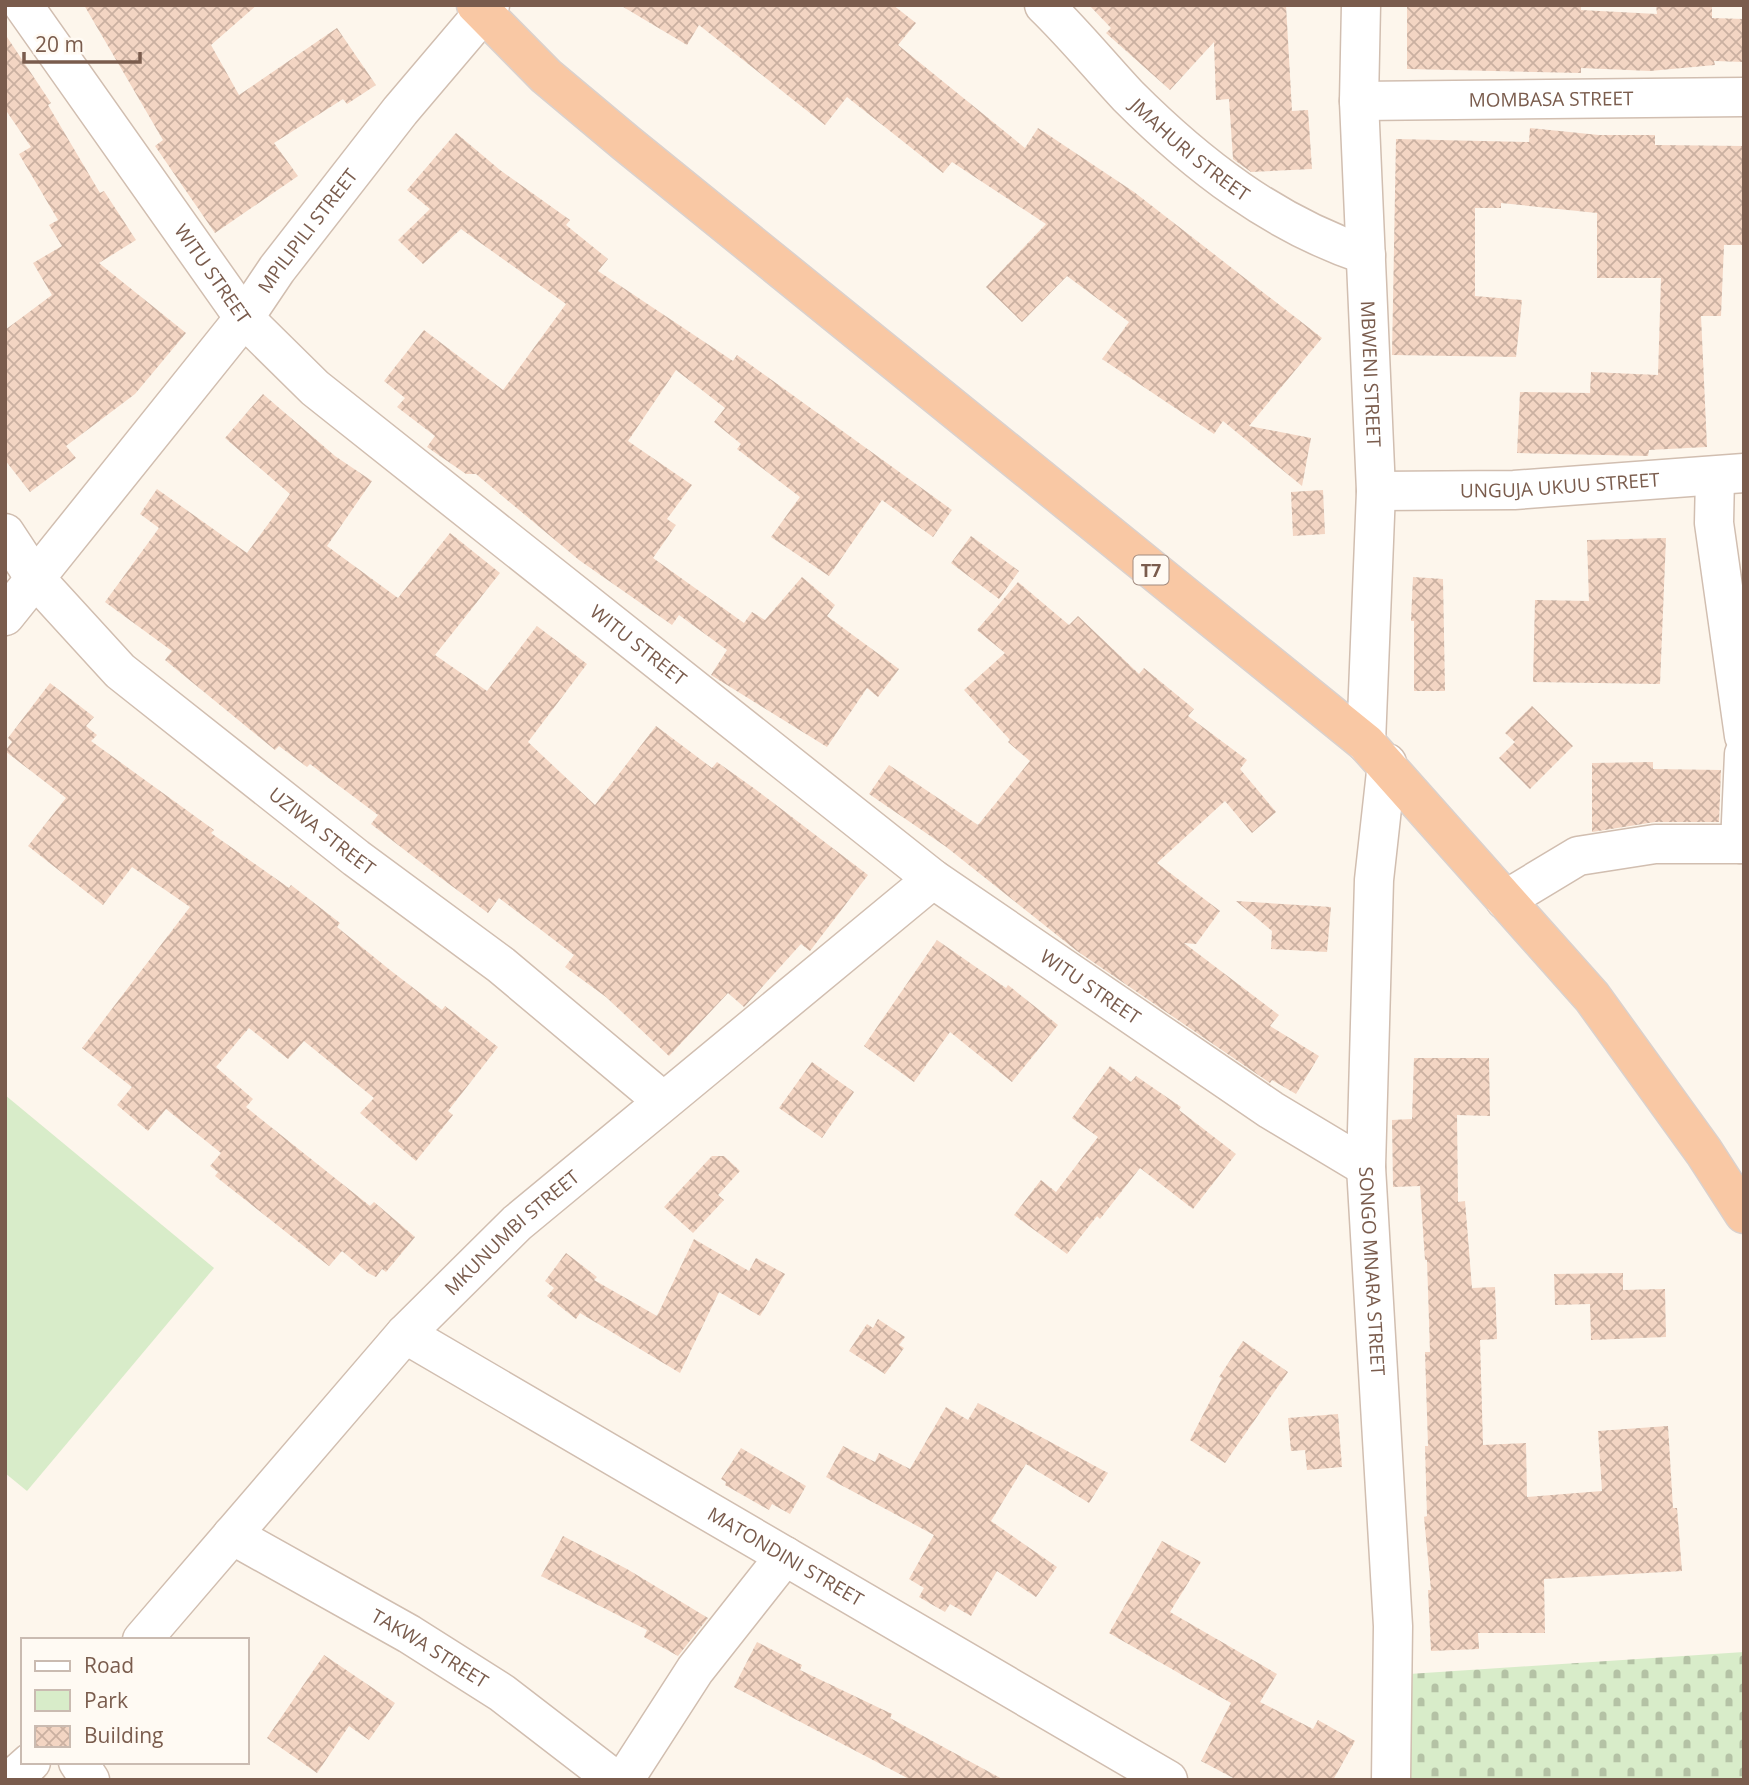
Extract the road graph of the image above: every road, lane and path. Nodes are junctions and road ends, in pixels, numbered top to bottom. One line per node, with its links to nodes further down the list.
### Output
1 (23, 5): 8 (street, WITU STREET)
2 (1044, 5): 7 (street, JMAHURI STREET)
3 (1361, 5): 6 (street, MBWENI STREET)
4 (484, 8): 8 (street, MPILIPILI STREET); 15 (highway, T7)
5 (1744, 97): 6 (street, MOMBASA STREET)
6 (1359, 101): 7 (street, MBWENI STREET)
7 (1366, 256): 10 (street, MBWENI STREET)
8 (244, 318): 12 (street, MPILIPILI STREET); 18 (street, WITU STREET)
9 (1730, 474): 10 (street, UNGUJA UKUU STREET); 14 (street)
10 (1376, 491): 15 (street, MBWENI STREET)
11 (5, 533): 12 (street, UZIWA STREET)
12 (34, 577): 13 (street, MPILIPILI STREET); 20 (street, UZIWA STREET)
13 (5, 616)
14 (1744, 736)
15 (1376, 753): 19 (highway, T7); 21 (street, SONGO MNARA STREET)
16 (1744, 754): 17 (street)
17 (1742, 844): 19 (street)
18 (933, 879): 20 (street, MKUNUMBI STREET); 21 (street, WITU STREET)
19 (1505, 900): 22 (highway, T7)
20 (663, 1101): 23 (street, MKUNUMBI STREET)
21 (1366, 1167): 34 (street, SONGO MNARA STREET)
22 (1744, 1214)
23 (405, 1334): 24 (street, MKUNUMBI STREET); 25 (street, MATONDINI STREET)
24 (232, 1535): 26 (street, MKUNUMBI STREET); 31 (street, TAKWA STREET)
25 (785, 1556): 32 (street); 33 (street, MATONDINI STREET)
26 (144, 1638)
27 (28, 1764): 29 (street)
28 (79, 1764): 30 (street)
29 (11, 1780)
30 (90, 1780)
31 (615, 1780)
32 (624, 1780)
33 (1168, 1780)
34 (1391, 1780)

